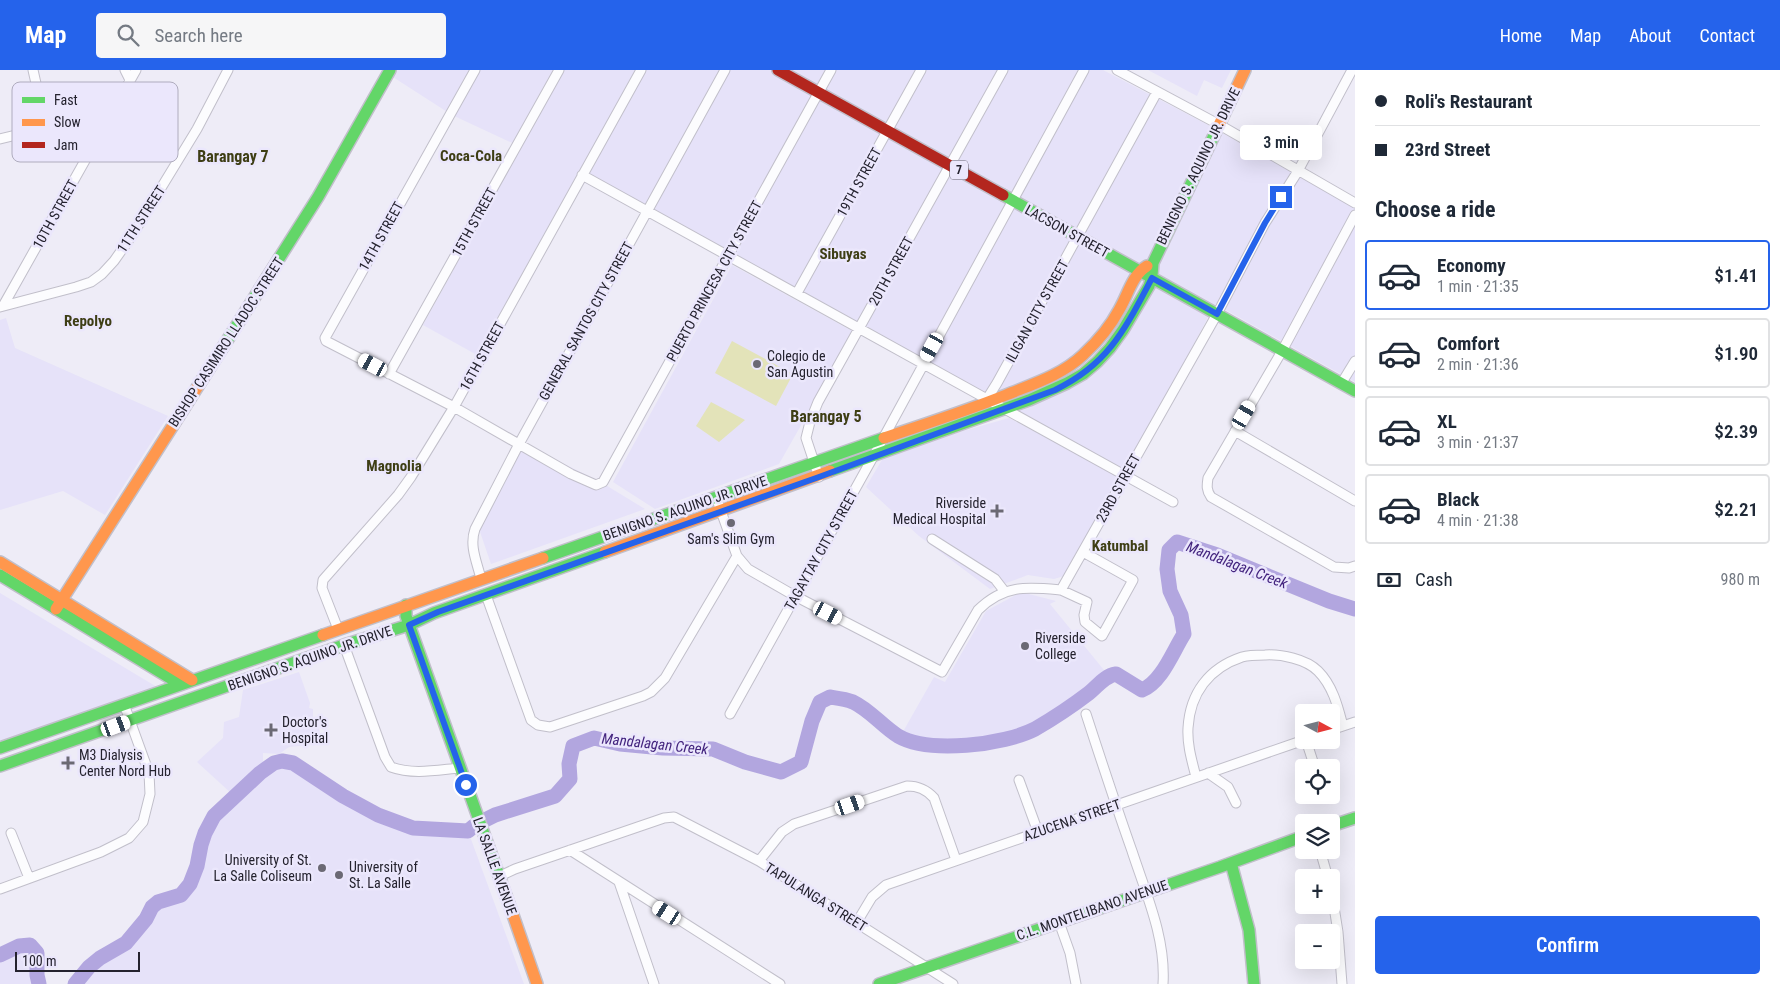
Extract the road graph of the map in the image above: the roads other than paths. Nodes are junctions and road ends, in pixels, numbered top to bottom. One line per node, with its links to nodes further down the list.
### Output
1 (125, 70): 17 (street)
2 (136, 70): 17 (street, 10TH STREET)
3 (228, 70): 22 (street, 11TH STREET)
4 (390, 70): 76 (main road, BISHOP CASIMIRO LLADOC STREET)
5 (475, 70): 44 (street, 14TH STREET)
6 (559, 70): 44 (street, 15TH STREET)
7 (641, 70): 27 (street, 16TH STREET)
8 (725, 70): 30 (street, GENERAL SANTOS CITY STREET)
9 (778, 70): 18 (main road, LACSON STREET / 7)
10 (831, 70): 18 (street, PUERTO PRINCESA CITY STREET)
11 (921, 70): 21 (street, 19TH STREET)
12 (1003, 70): 25 (street, 20TH STREET)
13 (1084, 70): 28 (street, TAGAYTAY CITY STREET)
14 (1117, 70): 19 (street)
15 (1245, 70): 20 (main road, BENIGNO S. AQUINO JR. DRIVE)
16 (1352, 70): 26 (street, 23RD STREET)
17 (130, 80)
18 (818, 92): 21 (main road, LACSON STREET / 7); 33 (street, PUERTO PRINCESA CITY STREET)
19 (1157, 92): 20 (street); 32 (street, ILIGAN CITY STREET)
20 (1218, 124): 26 (street); 34 (main road, BENIGNO S. AQUINO JR. DRIVE)
21 (887, 131): 25 (main road, LACSON STREET / 7); 37 (street, 19TH STREET)
22 (178, 161)
23 (84, 162): 38 (street, 10TH STREET)
24 (178, 162): 38 (street, 11TH STREET)
25 (950, 166): 28 (main road, LACSON STREET / 7); 40 (street, 20TH STREET)
26 (1298, 171): 29 (street); 39 (street, 23RD STREET)
27 (582, 175): 30 (street); 48 (street, 16TH STREET)
28 (1012, 200): 32 (main road, LACSON STREET / 7); 43 (street, TAGAYTAY CITY STREET)
29 (1355, 203)
30 (647, 211): 33 (street); 52 (street, GENERAL SANTOS CITY STREET)
31 (1355, 215): 41 (street)
32 (1078, 237): 35 (main road, LACSON STREET / 7); 47 (street, ILIGAN CITY STREET)
33 (729, 256): 37 (street); 52 (street, PUERTO PRINCESA CITY STREET)
34 (1152, 263): 35 (main road); 36 (main road, BENIGNO S. AQUINO JR. DRIVE)
35 (1139, 271): 36 (main road, LACSON STREET / 7); 47 (main road, BENIGNO S. AQUINO JR. DRIVE)
36 (1152, 278): 39 (main road, LACSON STREET / 7); 49 (main road, BENIGNO S. AQUINO JR. DRIVE)
37 (797, 293): 40 (street)
38 (1, 307)
39 (1217, 314): 41 (main road, LACSON STREET / 7); 55 (street, 23RD STREET)
40 (860, 328): 43 (street); 54 (street, 20TH STREET)
41 (1282, 351): 45 (main road, LACSON STREET / 7); 50 (street)
42 (1355, 360): 45 (street)
43 (923, 363): 47 (street); 51 (street, TAGAYTAY CITY STREET)
44 (389, 374): 48 (street)
45 (1342, 384): 46 (main road, LACSON STREET / 7)
46 (1355, 391)
47 (989, 400): 49 (street); 51 (main road, BENIGNO S. AQUINO JR. DRIVE)
48 (454, 407): 52 (street); 79 (street, 16TH STREET)
49 (1006, 409): 53 (main road, BENIGNO S. AQUINO JR. DRIVE); 55 (street)
50 (1235, 431): 59 (street); 68 (street)
51 (883, 438): 53 (street, TAGAYTAY CITY STREET); 54 (main road, BENIGNO S. AQUINO JR. DRIVE)
52 (519, 444): 71 (street, GENERAL SANTOS CITY STREET)
53 (873, 457): 56 (main road, BENIGNO S. AQUINO JR. DRIVE); 75 (street, TAGAYTAY CITY STREET)
54 (814, 462): 56 (street, 20TH STREET); 57 (main road, BENIGNO S. AQUINO JR. DRIVE)
55 (1125, 475): 58 (street); 64 (street, 23RD STREET)
56 (819, 477): 60 (main road, BENIGNO S. AQUINO JR. DRIVE)
57 (716, 497): 60 (street); 61 (main road, BENIGNO S. AQUINO JR. DRIVE)
58 (1173, 502)
59 (1355, 502)
60 (722, 511): 62 (main road, BENIGNO S. AQUINO JR. DRIVE); 65 (street)
61 (640, 524): 62 (main road); 67 (main road, BENIGNO S. AQUINO JR. DRIVE)
62 (645, 538): 70 (main road, BENIGNO S. AQUINO JR. DRIVE)
63 (932, 539): 73 (street)
64 (1083, 552): 72 (street, 23RD STREET); 72 (street)
65 (737, 556): 74 (street); 75 (street)
66 (0, 562): 76 (main road)
67 (528, 562): 70 (main road); 71 (main road, BENIGNO S. AQUINO JR. DRIVE)
68 (1355, 566)
69 (0, 575): 76 (main road)
70 (533, 578): 74 (main road, BENIGNO S. AQUINO JR. DRIVE)
71 (481, 579): 77 (main road, BENIGNO S. AQUINO JR. DRIVE)
72 (1061, 590): 73 (street)
73 (1005, 592): 75 (street)
74 (486, 595): 78 (main road, BENIGNO S. AQUINO JR. DRIVE)
75 (795, 596): 84 (street, TAGAYTAY CITY STREET)
76 (58, 605): 81 (main road); 82 (main road)
77 (406, 605): 78 (main road, LA SALLE AVENUE); 79 (main road, BENIGNO S. AQUINO JR. DRIVE)
78 (409, 625): 80 (main road, BENIGNO S. AQUINO JR. DRIVE); 95 (main road, LA SALLE AVENUE)
79 (338, 629): 81 (main road, BENIGNO S. AQUINO JR. DRIVE)
80 (344, 645): 87 (main road, BENIGNO S. AQUINO JR. DRIVE); 95 (street)
81 (192, 680): 82 (main road, BENIGNO S. AQUINO JR. DRIVE)
82 (180, 684): 83 (main road, BENIGNO S. AQUINO JR. DRIVE)
83 (124, 704): 86 (main road, BENIGNO S. AQUINO JR. DRIVE); 87 (street)
84 (730, 714)
85 (1086, 714): 100 (street)
86 (80, 719): 91 (main road); 93 (main road, BENIGNO S. AQUINO JR. DRIVE)
87 (130, 721): 91 (main road, BENIGNO S. AQUINO JR. DRIVE); 111 (street)
88 (1355, 722): 89 (street)
89 (1343, 726): 90 (street); 97 (street)
90 (1340, 727)
91 (86, 737): 94 (main road, BENIGNO S. AQUINO JR. DRIVE)
92 (1295, 743): 96 (street, AZUCENA STREET)
93 (0, 748)
94 (0, 766)
95 (460, 768): 110 (main road, LA SALLE AVENUE)
96 (1208, 773): 97 (street, AZUCENA STREET); 99 (street)
97 (1196, 777): 100 (street, AZUCENA STREET)
98 (1019, 780): 104 (street)
99 (1236, 803)
100 (1116, 804): 104 (street, AZUCENA STREET); 114 (street)
101 (1355, 818): 102 (main road)
102 (1340, 823)
103 (11, 832): 111 (street)
104 (1038, 832): 107 (street, AZUCENA STREET)
105 (1295, 839): 109 (main road, C.L. MONTELIBANO AVENUE)
106 (570, 850): 108 (street, TAPULANGA STREET); 110 (street); 112 (street)
107 (956, 860): 108 (street); 116 (street, AZUCENA STREET)
108 (759, 861): 116 (street, TAPULANGA STREET)
109 (1231, 863): 114 (main road, C.L. MONTELIBANO AVENUE); 126 (main road)
110 (498, 877): 119 (main road, LA SALLE AVENUE)
111 (28, 878): 113 (street)
112 (619, 882): 120 (street); 121 (street)
113 (0, 889)
114 (1146, 891): 117 (main road, C.L. MONTELIBANO AVENUE); 125 (street)
115 (1335, 914): 127 (street)
116 (858, 922): 118 (street, TAPULANGA STREET)
117 (1059, 922): 118 (main road, C.L. MONTELIBANO AVENUE); 124 (street)
118 (926, 968): 122 (main road, C.L. MONTELIBANO AVENUE); 123 (street, TAPULANGA STREET)
119 (537, 984)
120 (654, 984)
121 (780, 984)
122 (879, 984)
123 (953, 984)
124 (1076, 984)
125 (1163, 984)
126 (1254, 984)
127 (1342, 984)

